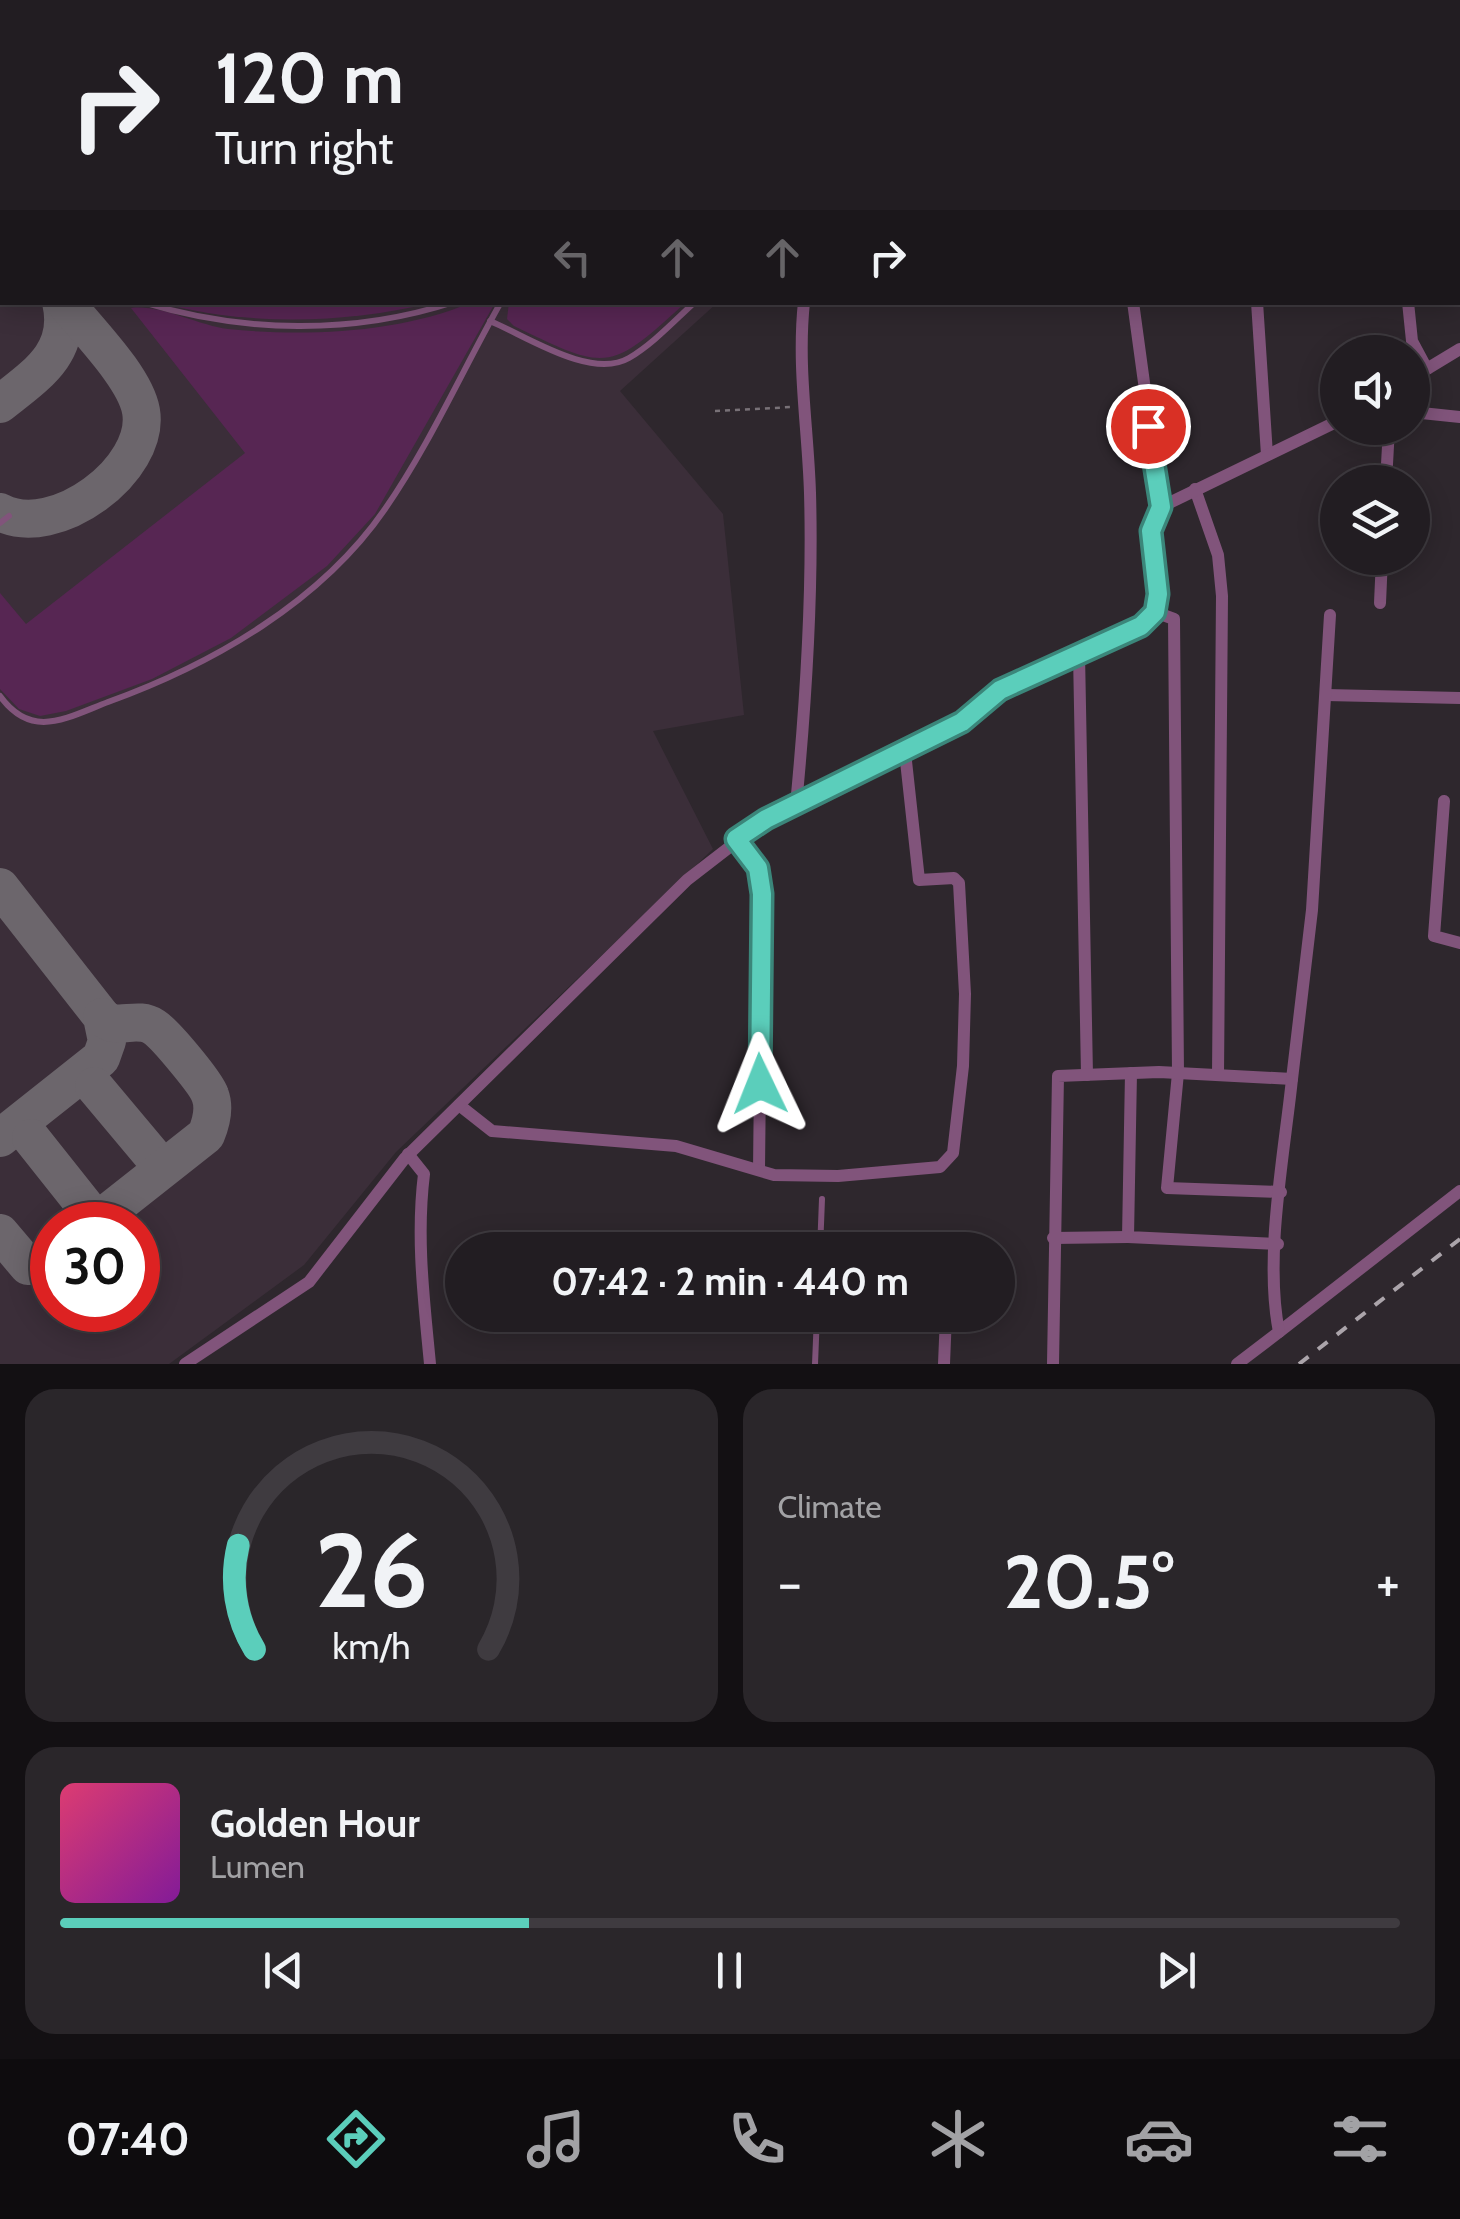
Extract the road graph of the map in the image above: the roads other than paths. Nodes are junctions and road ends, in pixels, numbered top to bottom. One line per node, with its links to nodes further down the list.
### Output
1 (154, 305): 2 (lane)
2 (441, 305)
3 (499, 305): 9 (lane)
4 (691, 305): 9 (lane)
5 (804, 305): 31 (street)
6 (1133, 305): 18 (street)
7 (1258, 305): 16 (street)
8 (1408, 305): 10 (street)
9 (490, 321): 26 (lane)
10 (1411, 335)
11 (1460, 349): 12 (street)
12 (1430, 367)
13 (1430, 414): 14 (street)
14 (1460, 417)
15 (1320, 429): 16 (street)
16 (1267, 454): 17 (street)
17 (1196, 489): 18 (street); 37 (street)
18 (1161, 507): 23 (street)
19 (9, 516): 20 (lane)
20 (0, 524)
21 (1381, 575): 22 (street)
22 (1380, 603)
23 (1155, 612): 25 (street); 35 (street)
24 (1330, 616): 27 (street)
25 (1079, 654): 29 (street); 36 (street)
26 (0, 696)
27 (1326, 696): 28 (street); 38 (street)
28 (1460, 698)
29 (905, 752): 31 (street); 41 (street)
30 (1444, 801): 33 (street)
31 (796, 805): 32 (street)
32 (736, 839): 39 (street); 41 (street)
33 (1460, 943)
34 (1131, 1073): 35 (street); 36 (street); 46 (street)
35 (1178, 1073): 37 (street); 43 (street)
36 (1087, 1075): 47 (street)
37 (1218, 1075): 38 (street)
38 (1292, 1079): 43 (street)
39 (459, 1104): 40 (street); 41 (street)
40 (408, 1154): 52 (street); 53 (street)
41 (759, 1170)
42 (1460, 1191): 51 (street)
43 (1281, 1192): 48 (street)
44 (822, 1199): 45 (lane)
45 (821, 1232)
46 (1128, 1237): 47 (street); 48 (street)
47 (1053, 1238): 56 (street)
48 (1278, 1244): 51 (street)
49 (816, 1332): 54 (lane)
50 (945, 1332): 55 (street)
51 (1279, 1332): 57 (street)
52 (185, 1364)
53 (430, 1364)
54 (815, 1364)
55 (944, 1364)
56 (1053, 1364)
57 (1238, 1364)

